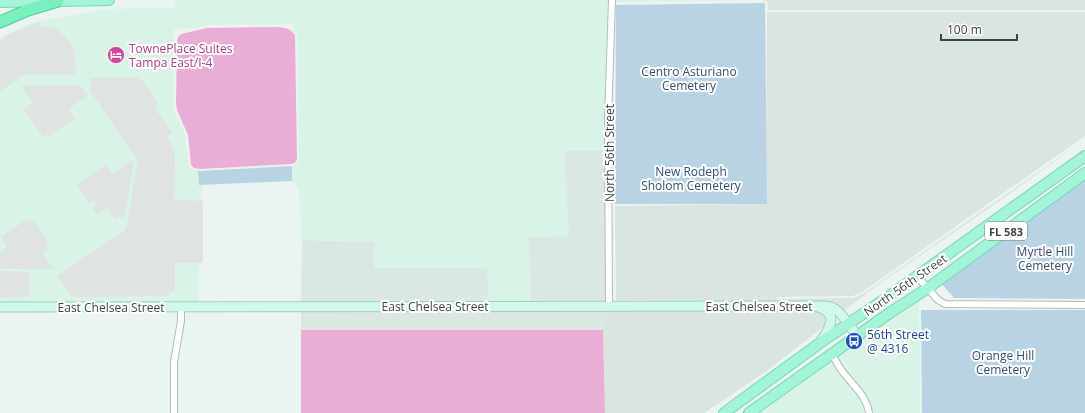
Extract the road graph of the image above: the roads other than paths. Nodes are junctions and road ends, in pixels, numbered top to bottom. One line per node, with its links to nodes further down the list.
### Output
1 (109, 0): 4 (main road)
2 (612, 0): 13 (street, North 56th Street)
3 (0, 2): 4 (main road)
4 (58, 2): 5 (highway)
5 (0, 22)
6 (1085, 156): 8 (main road, North 56th Street / FL 583)
7 (1083, 175): 9 (main road, North 56th Street / FL 583)
8 (1053, 179): 9 (main road); 10 (main road, North 56th Street / FL 583)
9 (1000, 236): 11 (main road, North 56th Street / FL 583)
10 (917, 276): 11 (street); 17 (main road, North 56th Street / FL 583)
11 (928, 288): 12 (street); 18 (main road, North 56th Street / FL 583)
12 (1085, 305)
13 (609, 306): 14 (street, East Chelsea Street); 16 (street, East Chelsea Street)
14 (815, 306): 17 (street, East Chelsea Street); 19 (street)
15 (0, 307): 16 (street, East Chelsea Street)
16 (181, 307): 21 (street)
17 (849, 324): 18 (street, East Chelsea Street); 19 (main road, North 56th Street / FL 583)
18 (857, 336): 20 (main road, North 56th Street / FL 583)
19 (817, 345): 22 (main road, North 56th Street / FL 583)
20 (832, 354): 23 (main road, North 56th Street / FL 583); 24 (street)
21 (174, 413)
22 (724, 413)
23 (749, 413)
24 (869, 413)

